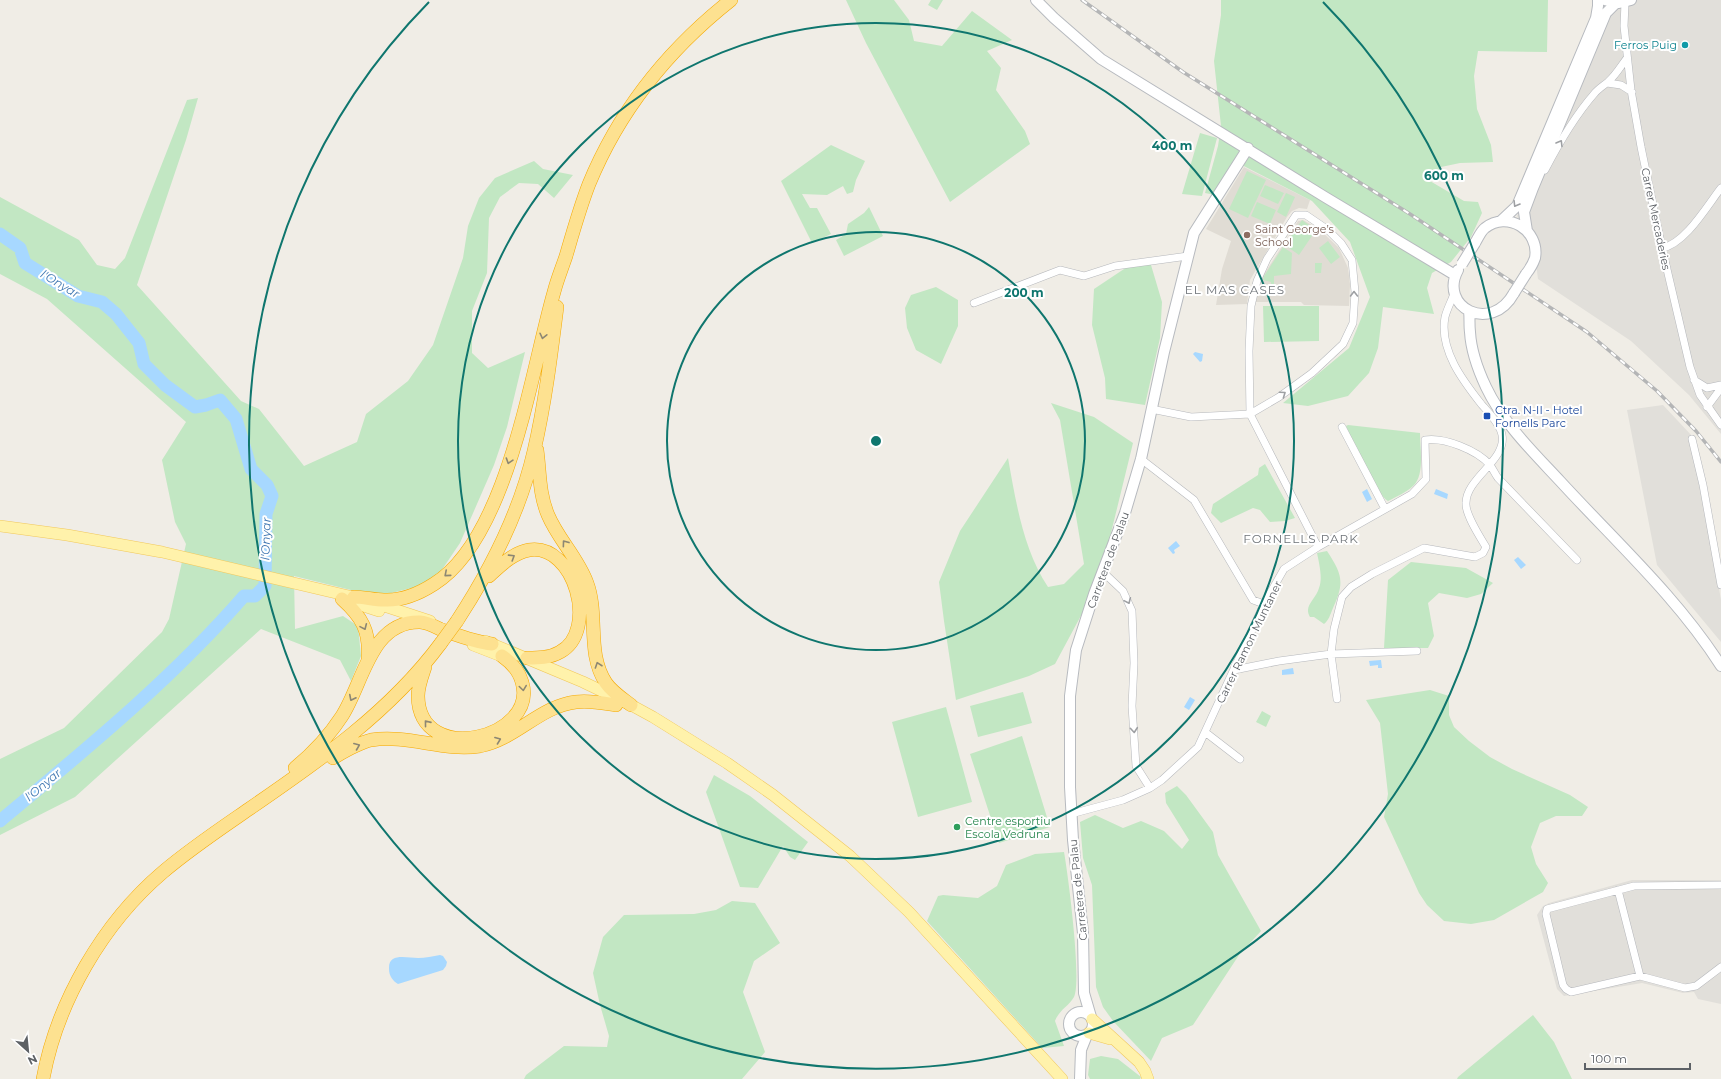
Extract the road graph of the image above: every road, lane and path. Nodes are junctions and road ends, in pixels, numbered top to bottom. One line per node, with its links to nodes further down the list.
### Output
1 (731, 0): 16 (highway)
2 (1036, 0): 9 (street)
3 (1598, 0): 12 (street, one-way to 12)
4 (1605, 0): 5 (street)
5 (1624, 2): 6 (street, Carrer Mercaderies); 10 (street)
6 (1627, 58): 7 (street); 8 (street, Carrer Mercaderies)
7 (1607, 83): 8 (street); 10 (street, one-way to 7)
8 (1632, 92): 14 (street, Carrer Mercaderies)
9 (1248, 148): 15 (street, Carretera de Palau); 17 (street)
10 (1533, 188): 13 (street)
11 (1721, 188): 14 (street)
12 (1501, 221): 13 (street); 17 (street, bridge)
13 (1527, 231): 21 (street, bridge)
14 (1662, 248): 23 (street, Carrer Mercaderies)
15 (1188, 256): 19 (street); 27 (street, Carretera de Palau)
16 (566, 258): 32 (highway); 42 (highway, one-way to 42)
17 (1456, 275): 18 (street)
18 (1454, 291): 20 (street); 34 (street)
19 (974, 303)
20 (1469, 311): 21 (street); 22 (street)
21 (1484, 314): 22 (street)
22 (1472, 346): 52 (street)
23 (1694, 380): 24 (street); 26 (street, Carrer Mercaderies)
24 (1721, 385)
25 (1721, 388): 26 (street)
26 (1708, 407): 29 (street, Carrer Mercaderies)
27 (1151, 409): 28 (street); 33 (street, Carretera de Palau)
28 (1250, 414): 28 (street, one-way to 28); 37 (street)
29 (1721, 425)
30 (1342, 427): 35 (street)
31 (1692, 439): 41 (street)
32 (536, 441): 40 (highway); 56 (highway, one-way to 32)
33 (1141, 459): 39 (street, Carretera de Palau); 43 (street)
34 (1489, 464): 35 (street, Carrer Ramon Muntaner); 38 (street); 47 (street)
35 (1385, 509): 37 (street, Carrer Ramon Muntaner)
36 (0, 526): 42 (main road)
37 (1318, 547): 43 (street, Carrer Ramon Muntaner)
38 (1576, 560)
39 (1103, 572): 61 (street, one-way to 61); 62 (street, Carretera de Palau)
40 (482, 582): 49 (highway, one-way to 49); 50 (highway, bridge)
41 (1721, 585)
42 (348, 598): 44 (main road); 45 (main road); 51 (highway, one-way to 51)
43 (1264, 604): 53 (street, Carrer Ramon Muntaner)
44 (413, 623): 45 (highway); 48 (main road); 51 (highway)
45 (492, 644): 49 (main road)
46 (1417, 651): 47 (street)
47 (1331, 654): 53 (street); 54 (street)
48 (502, 656): 50 (highway, one-way to 50); 55 (main road)
49 (527, 658): 56 (main road)
50 (428, 660): 60 (highway)
51 (367, 662): 63 (highway, one-way to 63)
52 (1721, 666)
53 (1234, 670): 58 (street, Carrer Ramon Muntaner)
54 (1337, 699)
55 (616, 705): 57 (main road); 60 (highway, one-way to 55)
56 (631, 705): 57 (main road)
57 (670, 729): 75 (main road)
58 (1205, 732): 59 (street); 61 (street, Carrer Ramon Muntaner)
59 (1240, 759)
60 (297, 776): 63 (highway)
61 (1150, 788): 62 (street, Carrer Ramon Muntaner)
62 (1071, 814): 68 (street, Carretera de Palau)
63 (187, 852): 76 (highway)
64 (1721, 885): 65 (street)
65 (1618, 890): 67 (street); 67 (street)
66 (1721, 967): 67 (street)
67 (1640, 976)
68 (1084, 993): 69 (street, Carretera de Palau); 70 (street, Carretera de Palau)
69 (1072, 1016): 70 (street); 71 (street)
70 (1092, 1018): 72 (street); 73 (main road)
71 (1073, 1032): 72 (street); 74 (street)
72 (1088, 1034): 73 (main road); 74 (street)
73 (1114, 1041): 80 (main road)
74 (1081, 1050): 79 (street)
75 (1040, 1056): 77 (main road); 78 (main road)
76 (43, 1079)
77 (1062, 1079)
78 (1070, 1079)
79 (1080, 1079)
80 (1148, 1079)

